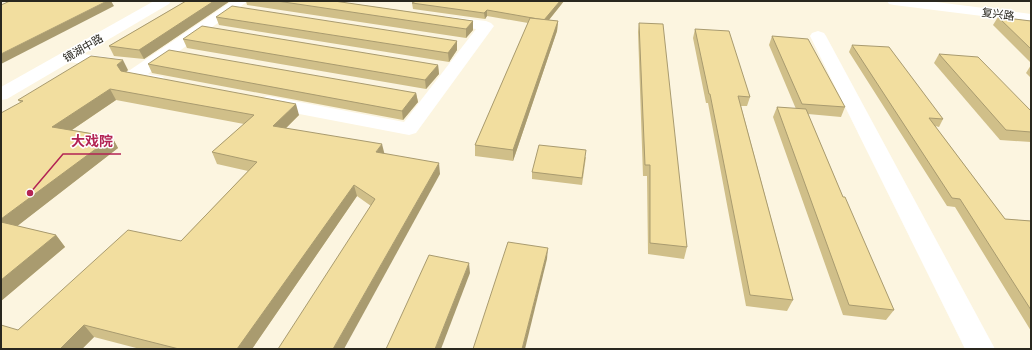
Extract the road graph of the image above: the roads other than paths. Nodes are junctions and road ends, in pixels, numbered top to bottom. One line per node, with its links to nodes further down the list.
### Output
1 (149, 1): 17 (street, 镜湖中路)
2 (164, 1): 15 (street, 镜湖中路)
3 (894, 1): 9 (street, 复兴路)
4 (963, 1): 6 (street, 复兴路)
5 (236, 4): 7 (street); 10 (street)
6 (1031, 9)
7 (255, 12)
8 (431, 18): 20 (street)
9 (1031, 18)
10 (202, 28): 11 (street); 13 (street)
11 (226, 32)
12 (818, 36): 21 (street)
13 (168, 51): 14 (street); 16 (street)
14 (191, 55)
15 (67, 57): 16 (street); 19 (street, 镜湖中路)
16 (145, 66): 18 (street)
17 (1, 83)
18 (171, 84)
19 (1, 95)
20 (248, 98)
21 (980, 349)

